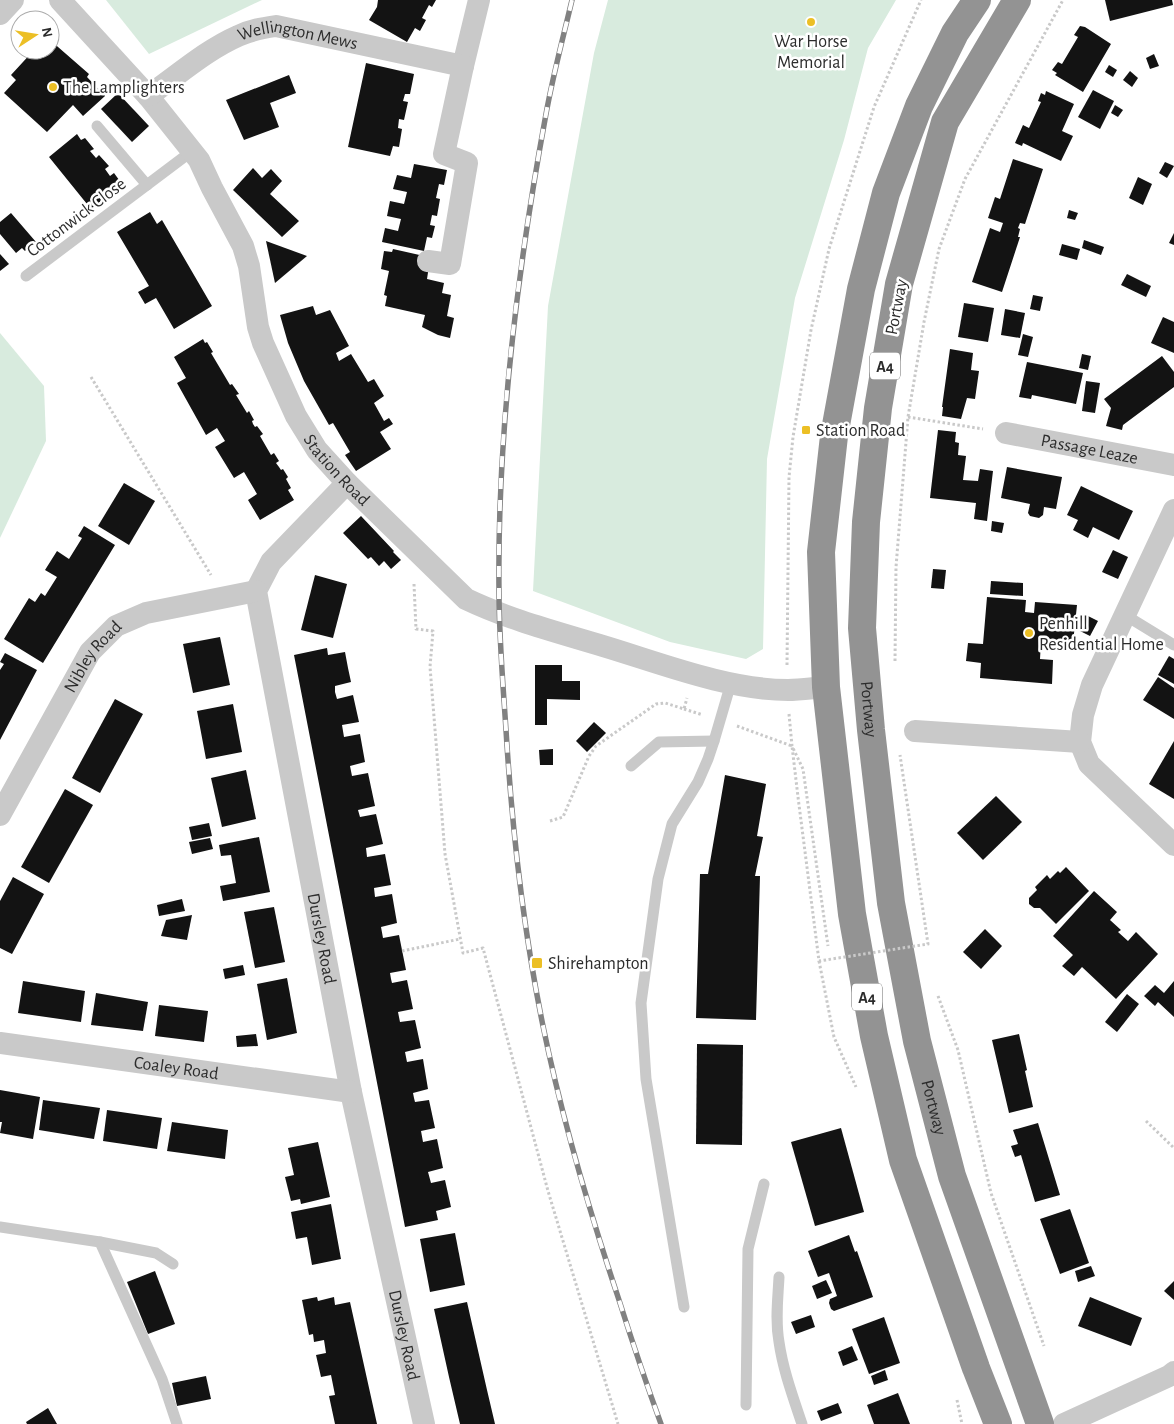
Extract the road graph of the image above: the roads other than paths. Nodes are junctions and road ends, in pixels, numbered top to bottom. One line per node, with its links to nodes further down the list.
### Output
1 (13, 0): 6 (street)
2 (60, 0): 8 (street, Station Road)
3 (478, 0): 7 (street)
4 (977, 0): 22 (highway, Portway / A4)
5 (1017, 0): 43 (highway, Portway / A4)
6 (0, 14)
7 (463, 66): 8 (street, Wellington Mews); 12 (street)
8 (148, 96): 10 (street, Station Road)
9 (97, 126): 11 (lane, Cottonwick Close)
10 (192, 151): 11 (lane, Cottonwick Close); 16 (street, Station Road)
11 (147, 185): 13 (lane, Cottonwick Close)
12 (428, 260)
13 (26, 276)
14 (1006, 433): 15 (street, Passage Leaze)
15 (1174, 465)
16 (347, 482): 18 (street); 21 (street, Station Road)
17 (1174, 510): 19 (street)
18 (256, 592): 27 (street, Nibley Road); 30 (street, Dursley Road)
19 (1125, 615): 20 (lane); 25 (street)
20 (1174, 645)
21 (731, 682): 22 (street, Station Road); 24 (lane)
22 (826, 687): 42 (highway, Portway / A4)
23 (915, 731): 25 (street)
24 (714, 742): 26 (lane); 36 (lane)
25 (1080, 742): 28 (street)
26 (631, 766)
27 (0, 814)
28 (1174, 845)
29 (0, 1043): 30 (street, Coaley Road)
30 (351, 1092): 40 (street, Dursley Road)
31 (764, 1184): 38 (lane)
32 (0, 1227): 33 (lane)
33 (100, 1242): 34 (lane); 39 (lane)
34 (172, 1264)
35 (780, 1276): 41 (lane)
36 (684, 1307)
37 (1172, 1376): 44 (street)
38 (746, 1405)
39 (177, 1424)
40 (424, 1424)
41 (802, 1424)
42 (998, 1424)
43 (1040, 1424)
44 (1064, 1424)

